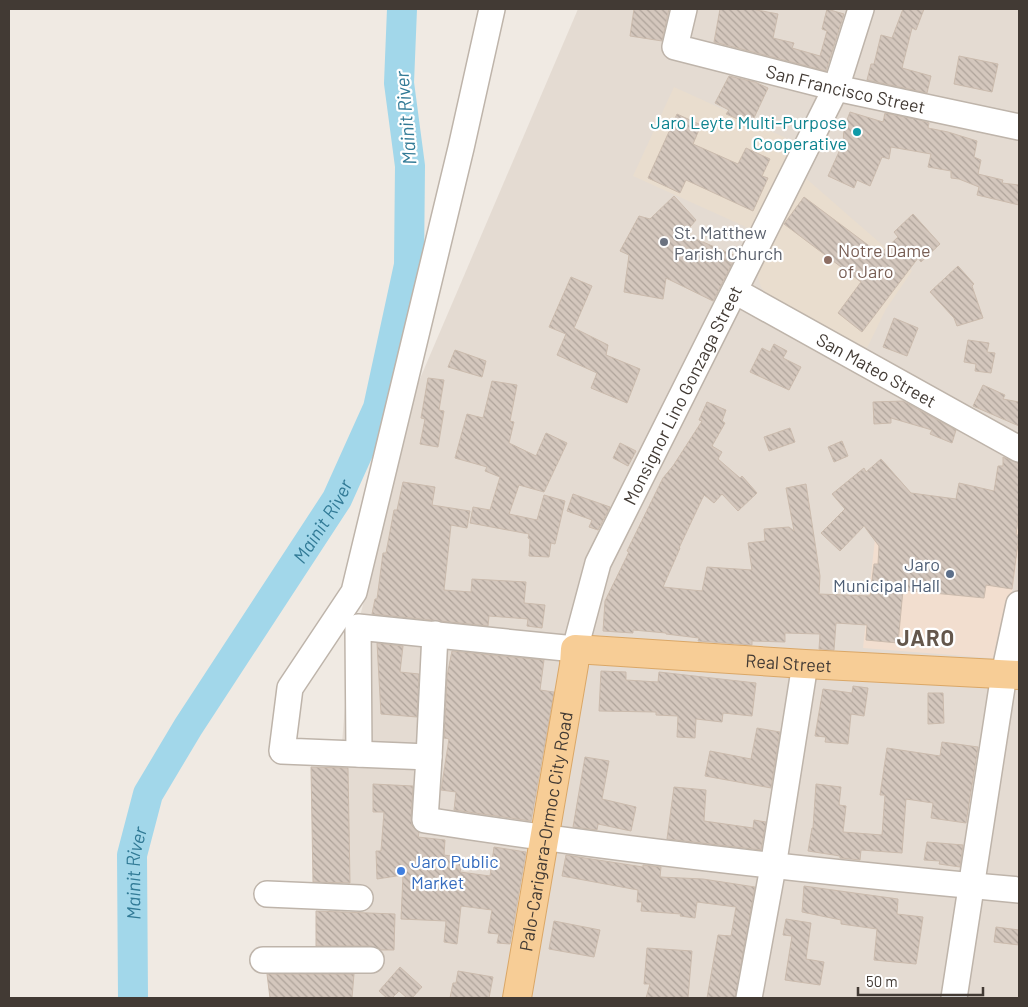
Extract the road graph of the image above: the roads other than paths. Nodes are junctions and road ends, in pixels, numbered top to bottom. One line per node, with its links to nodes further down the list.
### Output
1 (492, 9): 13 (street)
2 (684, 9): 4 (street, San Francisco Street)
3 (861, 9): 4 (street, Monsignor Lino Gonzaga Street)
4 (836, 88): 5 (street, San Francisco Street); 6 (street, Monsignor Lino Gonzaga Street)
5 (1019, 126)
6 (734, 291): 7 (street, San Mateo Street); 10 (street, Monsignor Lino Gonzaga Street)
7 (1019, 449)
8 (1019, 604): 12 (street)
9 (435, 634): 10 (street); 13 (street); 14 (street)
10 (574, 657): 11 (main road, Real Street); 15 (main road, Palo-Carigara-Ormoc City Road)
11 (804, 664): 12 (main road, Real Street); 16 (street)
12 (1012, 674): 17 (street)
13 (359, 754): 14 (street)
14 (429, 757): 15 (street)
15 (543, 839): 16 (street); 23 (main road, Palo-Carigara-Ormoc City Road)
16 (773, 867): 17 (street); 24 (street)
17 (971, 886): 18 (street); 25 (street)
18 (1019, 890)
19 (267, 894): 20 (street)
20 (360, 898)
21 (263, 960): 22 (street)
22 (371, 960)
23 (517, 998)
24 (749, 998)
25 (954, 998)

